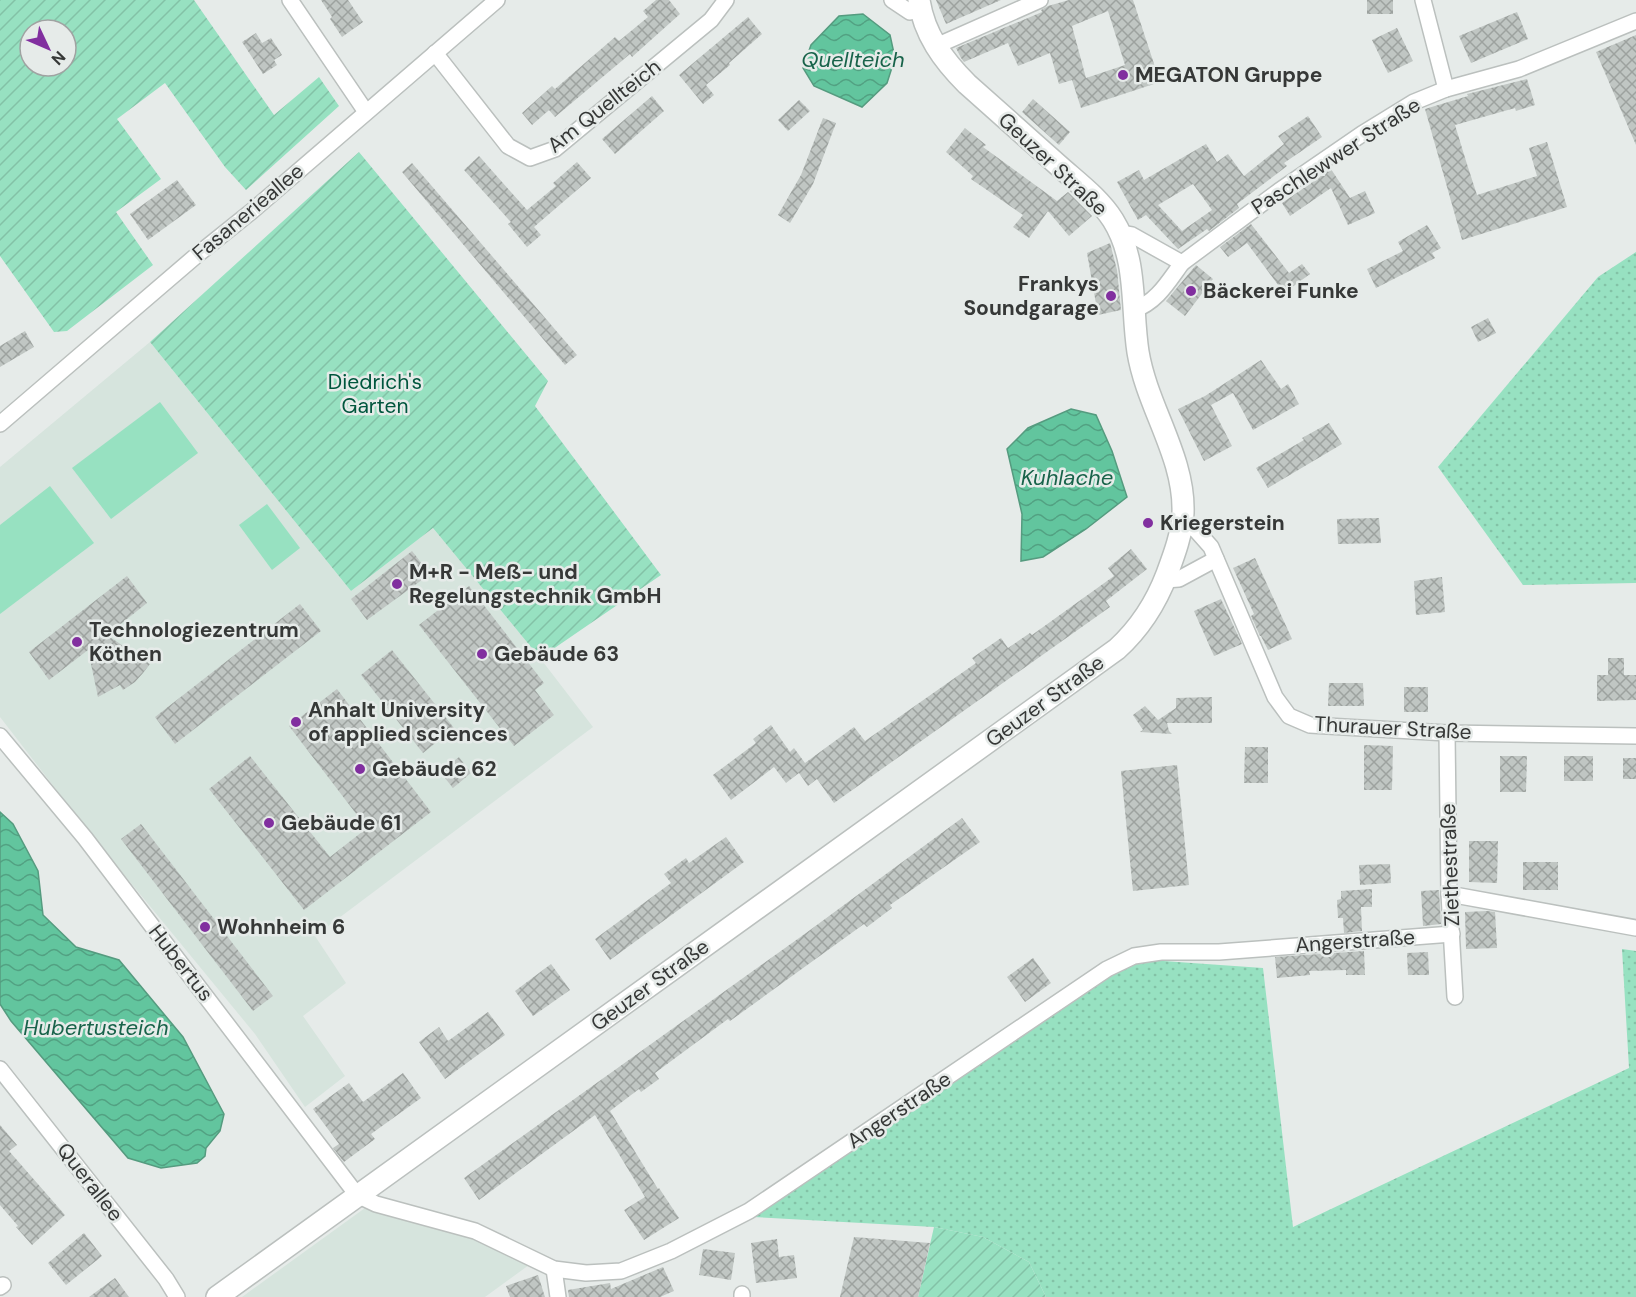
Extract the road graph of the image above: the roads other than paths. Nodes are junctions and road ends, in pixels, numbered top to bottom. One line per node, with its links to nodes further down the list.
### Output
1 (290, 0): 12 (street)
2 (497, 0): 10 (street, Fasanerieallee)
3 (726, 0): 10 (street, Am Quellteich)
4 (892, 0): 7 (street)
5 (1040, 0): 9 (street)
6 (1424, 0): 11 (street)
7 (920, 5): 9 (main road, Geuzer Straße)
8 (1636, 21): 11 (street, Paschlewwer Straße)
9 (936, 46): 13 (main road, Geuzer Straße)
10 (435, 53): 12 (street, Fasanerieallee)
11 (1446, 89): 14 (street, Paschlewwer Straße)
12 (366, 112): 16 (street, Fasanerieallee)
13 (1120, 233): 14 (street); 15 (main road, Geuzer Straße)
14 (1182, 263): 15 (street, Paschlewwer Straße)
15 (1134, 310): 17 (main road, Geuzer Straße)
16 (0, 424)
17 (1181, 526): 18 (street, Thurauer Straße); 19 (main road, Geuzer Straße)
18 (1216, 559): 19 (street); 20 (street, Thurauer Straße)
19 (1165, 580): 28 (main road, Geuzer Straße)
20 (1447, 733): 22 (street, Thurauer Straße); 23 (street, Ziethestraße)
21 (0, 736): 28 (street, Hubertus)
22 (1636, 736)
23 (1449, 894): 24 (street); 25 (street, Ziethestraße)
24 (1636, 928)
25 (1452, 934): 26 (street, Ziethestraße); 29 (street, Angerstraße)
26 (1455, 997)
27 (0, 1069): 30 (street, Querallee)
28 (357, 1195): 29 (street, Angerstraße); 31 (main road, Geuzer Straße)
29 (554, 1269): 32 (street)
30 (177, 1297)
31 (217, 1297)
32 (558, 1297)

